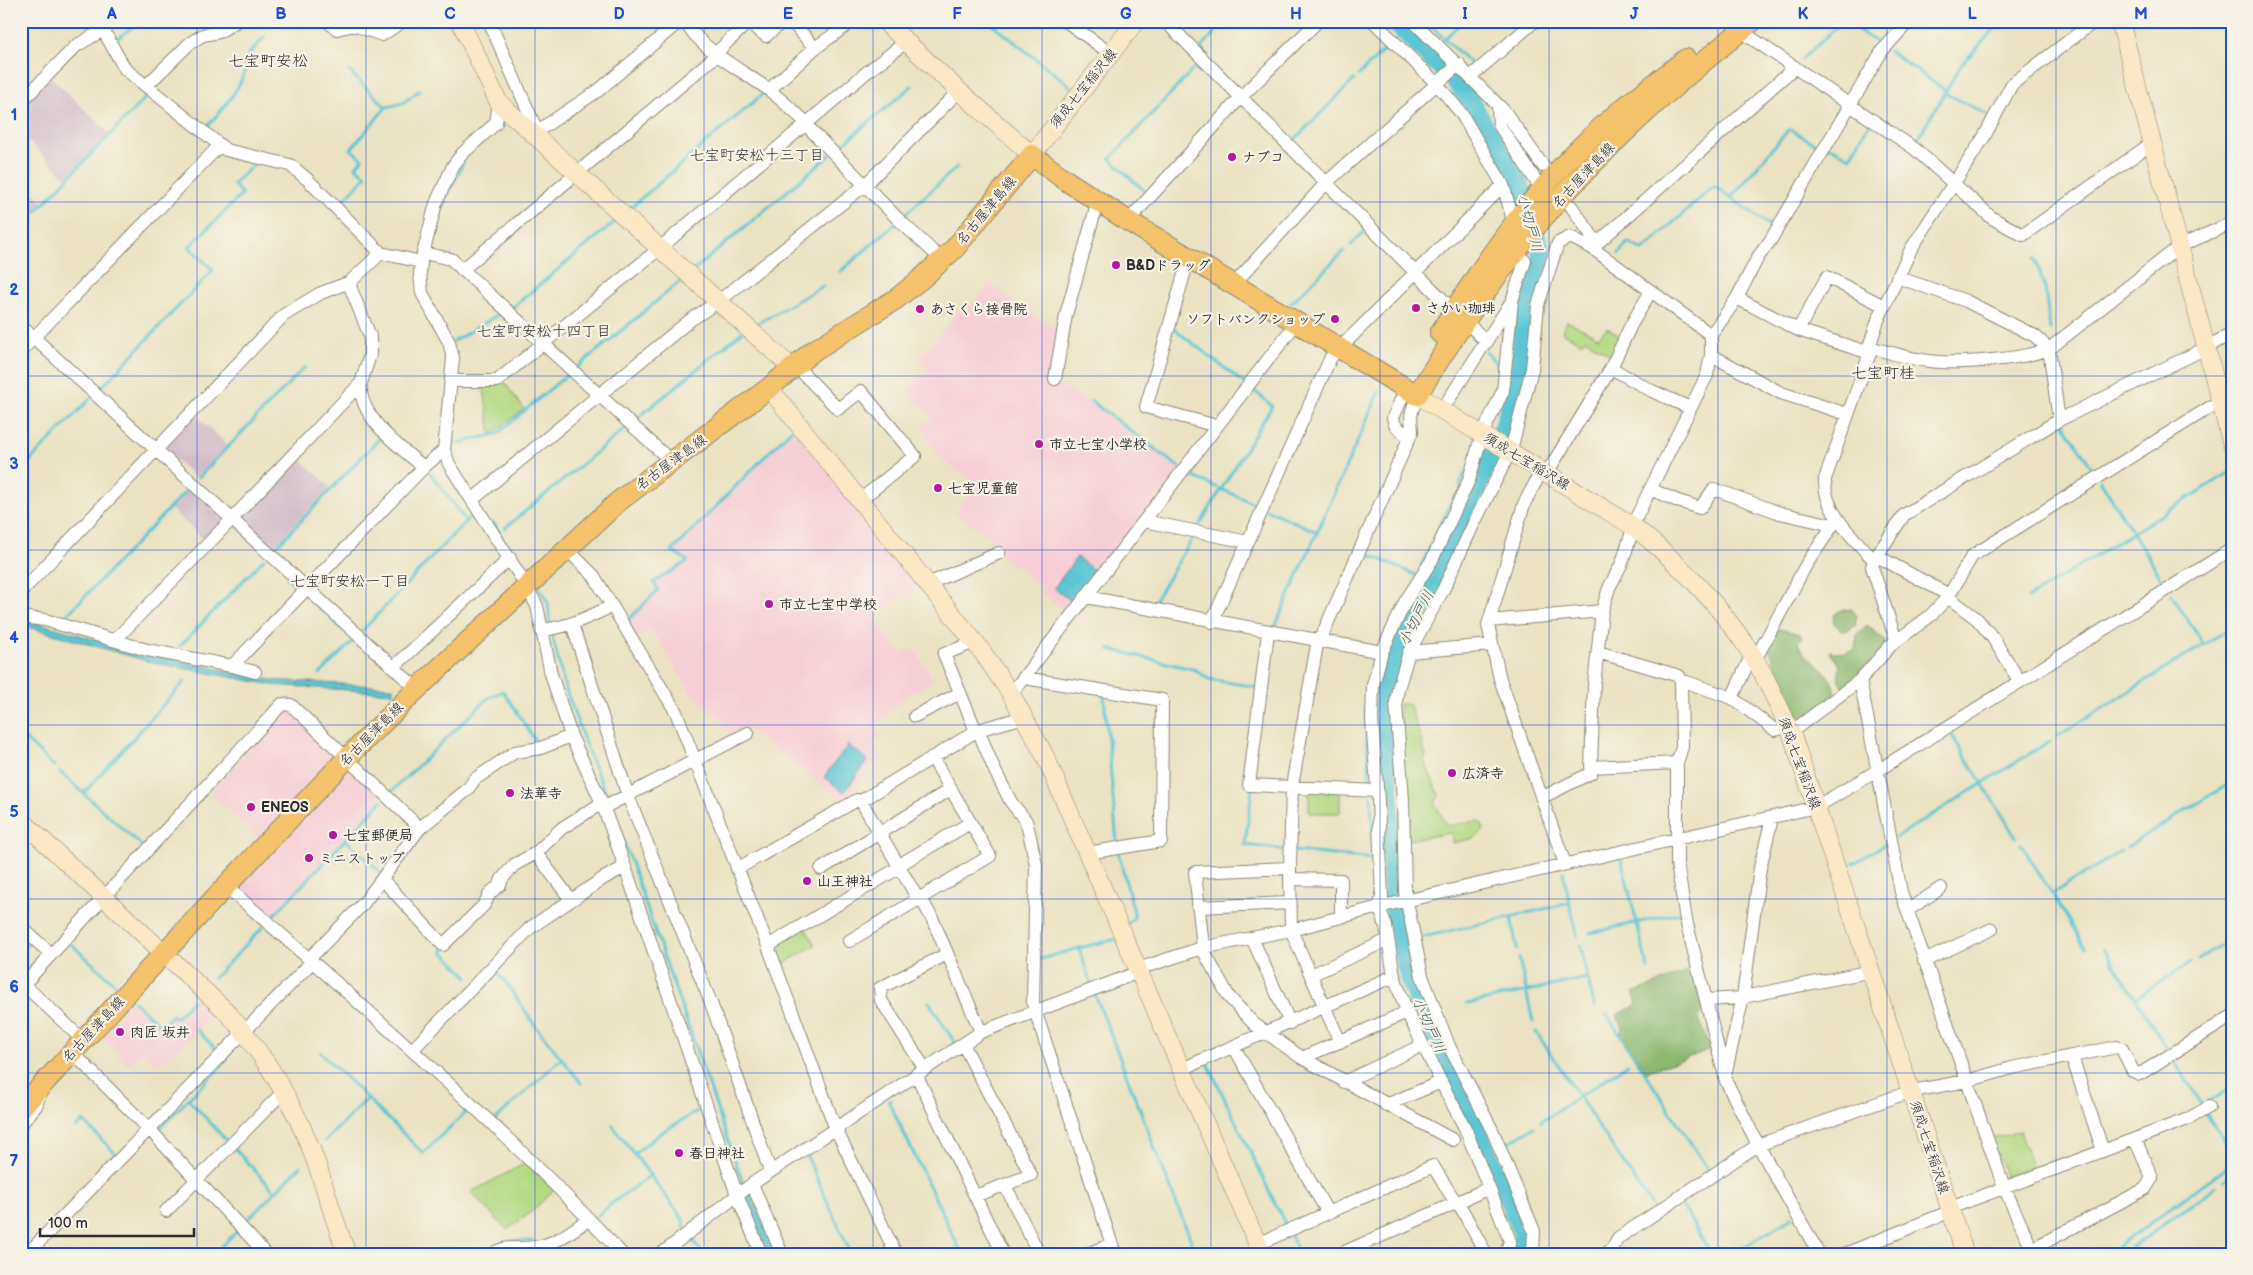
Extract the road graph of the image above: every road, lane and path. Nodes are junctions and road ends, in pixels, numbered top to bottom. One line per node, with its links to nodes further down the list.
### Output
1 (237, 21): 33 (street)
2 (327, 21): 3 (street)
3 (403, 21)
4 (460, 21): 40 (street)
5 (489, 21): 42 (street)
6 (680, 21): 42 (street)
7 (684, 21): 27 (street)
8 (783, 21): 23 (street)
9 (791, 21): 26 (street)
10 (853, 21): 26 (street)
11 (884, 21): 25 (street)
12 (1066, 21): 28 (street)
13 (1136, 21): 28 (street, 須成七宝稲沢線)
14 (1165, 21): 36 (street)
15 (1318, 21): 36 (street)
16 (1373, 21): 32 (street)
17 (1413, 21): 29 (street)
18 (1535, 21): 31 (street)
19 (1909, 21): 38 (street)
20 (2094, 21): 51 (street)
21 (2120, 21): 43 (street)
22 (1739, 24): 30 (street); 52 (main road, 名古屋津島線); 59 (main road, 名古屋津島線)
23 (738, 25): 27 (street)
24 (100, 26): 33 (street); 37 (street)
25 (906, 42): 35 (street); 41 (street)
26 (815, 48): 34 (street)
27 (716, 54): 34 (street); 47 (street)
28 (1111, 54): 45 (street, 須成七宝稲沢線)
29 (1457, 66): 31 (street); 32 (street)
30 (1795, 67): 38 (street); 58 (street)
31 (1470, 77): 39 (street)
32 (1439, 83): 48 (street); 50 (street)
33 (147, 85): 44 (street)
34 (769, 90): 41 (street)
35 (959, 91): 45 (street); 49 (street)
36 (1240, 98): 48 (street); 55 (street)
37 (21, 102)
38 (1850, 105): 51 (street); 72 (street)
39 (1498, 106): 46 (street); 52 (street)
40 (503, 107): 42 (street); 64 (street)
41 (806, 124): 49 (street); 61 (street)
42 (535, 132): 47 (street)
43 (2152, 143): 51 (street); 60 (street)
44 (220, 144): 62 (street); 82 (street)
45 (1032, 155): 53 (main road); 65 (main road, 名古屋津島線)
46 (1543, 166)
47 (577, 174): 61 (street); 66 (street)
48 (1326, 183): 67 (street); 70 (street)
49 (865, 185): 65 (street); 73 (street)
50 (1503, 185): 56 (street); 67 (street)
51 (1952, 185): 68 (street)
52 (1539, 193): 56 (main road, 名古屋津島線)
53 (1100, 203): 55 (main road); 93 (street)
54 (1571, 206): 58 (street)
55 (1128, 221): 63 (main road)
56 (1515, 221): 76 (main road, 名古屋津島線)
57 (2232, 223): 60 (street)
58 (1595, 245): 71 (street); 108 (street)
59 (1520, 246): 74 (street); 76 (main road, 名古屋津島線)
60 (2180, 246): 85 (street); 87 (street)
61 (660, 248): 73 (street); 84 (street)
62 (381, 253): 64 (street); 69 (street)
63 (1189, 257): 70 (main road); 104 (street)
64 (422, 258): 66 (street); 94 (street)
65 (942, 260): 91 (main road, 名古屋津島線)
66 (462, 270): 84 (street)
67 (1414, 272): 76 (street); 86 (street)
68 (1898, 277): 75 (street); 87 (street)
69 (350, 282): 95 (street); 109 (street)
70 (1234, 284): 77 (main road)
71 (1651, 291): 81 (street); 92 (street)
72 (1737, 298): 79 (street); 81 (street)
73 (719, 301): 91 (street); 98 (street)
74 (1512, 301): 83 (street); 105 (street)
75 (1884, 306): 79 (street); 88 (street)
76 (1459, 315): 83 (street); 97 (main road, 名古屋津島線)
77 (1297, 322): 86 (main road); 104 (street)
78 (21, 326): 82 (street)
79 (1798, 330): 88 (street)
80 (2232, 334): 85 (street)
81 (1711, 335): 90 (street)
82 (34, 338): 89 (street); 109 (street)
83 (1487, 342): 101 (street)
84 (543, 343): 94 (street); 98 (street)
85 (2206, 347): 99 (street); 103 (street)
86 (1339, 348): 97 (main road); 121 (street)
87 (2049, 349): 88 (street); 103 (street)
88 (1869, 350): 102 (street)
89 (21, 351)
90 (1711, 355): 100 (street); 102 (street)
91 (793, 367): 96 (main road, 名古屋津島線); 116 (street)
92 (1611, 368): 100 (street); 113 (street)
93 (1055, 379)
94 (454, 381): 110 (street)
95 (361, 382): 112 (street); 117 (street)
96 (769, 388): 111 (main road, 名古屋津島線); 116 (street)
97 (1412, 392): 101 (street, 須成七宝稲沢線); 106 (street); 106 (street)
98 (600, 394): 111 (street); 115 (street)
99 (2220, 401): 107 (street); 131 (street)
100 (1690, 408): 114 (street)
101 (1442, 410): 105 (street, 須成七宝稲沢線)
102 (1847, 414): 119 (street)
103 (2059, 420): 126 (street)
104 (1217, 426): 118 (street)
105 (1484, 435): 108 (street, 須成七宝稲沢線); 146 (street)
106 (1409, 438): 141 (street)
107 (2232, 445)
108 (1509, 449): 113 (street, 須成七宝稲沢線); 147 (street)
109 (157, 450): 117 (street); 130 (street)
110 (444, 450): 112 (street); 115 (street)
111 (671, 461): 123 (main road, 名古屋津島線)
112 (424, 466): 129 (street)
113 (1545, 472): 120 (street, 須成七宝稲沢線); 136 (street)
114 (1650, 489): 119 (street); 120 (street)
115 (475, 498): 125 (street)
116 (860, 500): 127 (street)
117 (232, 519): 129 (street); 142 (street)
118 (1144, 521): 121 (street); 132 (street)
119 (1835, 522): 126 (street); 149 (street)
120 (1634, 527): 134 (street); 149 (street, 須成七宝稲沢線)
121 (1248, 542): 137 (street)
122 (2232, 549): 156 (street)
123 (568, 550): 128 (main road, 名古屋津島線); 133 (street)
124 (1000, 553): 127 (street)
125 (510, 558): 128 (street); 151 (street)
126 (1876, 558): 131 (street); 143 (street)
127 (928, 584): 144 (street)
128 (528, 587): 139 (street); 157 (main road, 名古屋津島線)
129 (307, 588): 150 (street); 151 (street)
130 (21, 592)
131 (1949, 596): 143 (street); 156 (street)
132 (1086, 598): 137 (street); 153 (street)
133 (612, 606): 138 (street); 169 (street)
134 (1602, 611): 136 (street); 148 (street)
135 (21, 617): 142 (street)
136 (1489, 621): 145 (street)
137 (1212, 622): 140 (street)
138 (572, 624): 139 (street); 176 (street)
139 (548, 629): 166 (street)
140 (1268, 632): 141 (street); 173 (street)
141 (1319, 639): 146 (street); 173 (street)
142 (114, 640): 150 (street)
143 (1896, 640): 155 (street)
144 (975, 642): 158 (street); 159 (street)
145 (1492, 645): 147 (street); 177 (street)
146 (1382, 652): 175 (street)
147 (1408, 652): 201 (street)
148 (1598, 652): 154 (street); 171 (street)
149 (1753, 658): 160 (street); 163 (street, 須成七宝稲沢線)
150 (232, 666): 152 (street)
151 (394, 667): 157 (street)
152 (255, 672)
153 (1024, 678): 159 (street); 188 (street)
154 (1681, 680): 160 (street); 170 (street)
155 (1860, 680): 163 (street); 172 (street)
156 (2020, 682): 172 (street)
157 (417, 689): 168 (main road, 名古屋津島線)
158 (960, 693): 161 (street); 164 (street)
159 (1011, 694): 162 (street)
160 (1732, 698): 163 (street)
161 (915, 716)
162 (1024, 717): 164 (street); 188 (street)
163 (1790, 729): 180 (street, 須成七宝稲沢線)
164 (977, 730): 167 (street); 228 (street)
165 (748, 733): 169 (street)
166 (571, 736): 179 (street); 184 (street)
167 (932, 757): 174 (street); 178 (street)
168 (347, 758): 184 (street); 196 (main road, 名古屋津島線); 198 (street)
169 (696, 761): 176 (street); 192 (street)
170 (1677, 763): 171 (street); 186 (street)
171 (1591, 767): 177 (street)
172 (1878, 771): 180 (street); 205 (street)
173 (1292, 786): 175 (street); 194 (street)
174 (951, 790): 183 (street); 185 (street)
175 (1377, 791): 203 (street)
176 (628, 796): 179 (street); 262 (street)
177 (1543, 798): 189 (street)
178 (861, 800): 185 (street); 192 (street)
179 (606, 805): 187 (street); 190 (street)
180 (1816, 807): 181 (street); 221 (street, 須成七宝稲沢線)
181 (1772, 818): 186 (street); 225 (street)
182 (21, 820): 198 (street)
183 (970, 823): 191 (street); 199 (street)
184 (420, 828): 195 (street)
185 (880, 833): 191 (street); 193 (street)
186 (1678, 839): 189 (street); 226 (street)
187 (536, 853): 195 (street); 200 (street)
188 (1087, 853): 220 (street)
189 (1565, 864): 201 (street)
190 (625, 866): 200 (street); 267 (street)
191 (899, 866): 199 (street); 213 (street)
192 (737, 868): 213 (street)
193 (821, 869)
194 (1290, 873): 202 (street); 204 (street); 206 (street)
195 (383, 880): 218 (street)
196 (226, 886): 215 (main road, 名古屋津島線); 218 (street)
197 (1940, 888): 205 (street)
198 (104, 897): 215 (street); 216 (street)
199 (918, 899): 212 (street); 217 (street)
200 (571, 900): 240 (street)
201 (1405, 901): 203 (street); 292 (street)
202 (1290, 903): 204 (street); 209 (street)
203 (1381, 906): 206 (street); 211 (street)
204 (1198, 907): 214 (street)
205 (1908, 910): 219 (street)
206 (1341, 917): 209 (street)
207 (21, 927): 216 (street)
208 (1992, 929): 219 (street)
209 (1291, 930): 210 (street); 222 (street)
210 (1252, 938): 214 (street); 231 (street)
211 (1388, 940): 222 (street); 223 (street)
212 (849, 941)
213 (768, 946): 256 (street)
214 (1203, 948): 220 (street); 234 (street)
215 (164, 952): 232 (street); 237 (main road, 名古屋津島線)
216 (51, 954): 224 (street)
217 (947, 954): 233 (street); 244 (street)
218 (310, 960): 232 (street); 240 (street)
219 (1924, 961): 246 (street)
220 (1138, 970): 228 (street); 243 (street)
221 (1872, 971): 225 (street); 251 (street, 須成七宝稲沢線)
222 (1310, 975): 227 (street)
223 (1394, 976): 227 (street); 229 (street)
224 (22, 983): 237 (street)
225 (1743, 998): 226 (street); 245 (street)
226 (1706, 1000): 245 (street)
227 (1325, 1007): 231 (street); 235 (street)
228 (1035, 1011): 233 (street); 274 (street)
229 (1407, 1012): 235 (street); 238 (street)
230 (2232, 1016): 241 (street)
231 (1290, 1023): 234 (street)
232 (245, 1032): 250 (street); 257 (street)
233 (981, 1032): 236 (street)
234 (1268, 1032): 239 (street); 242 (street)
235 (1340, 1042): 242 (street)
236 (963, 1044): 244 (street); 264 (street)
237 (78, 1046): 249 (main road, 名古屋津島線); 257 (street)
238 (1424, 1046): 247 (street); 248 (street)
239 (1234, 1047): 243 (street); 272 (street)
240 (413, 1049): 273 (street)
241 (2072, 1057): 246 (street); 261 (street)
242 (1302, 1058): 247 (street)
243 (1182, 1069): 275 (street)
244 (921, 1071): 256 (street); 268 (street)
245 (1724, 1077): 260 (street)
246 (1967, 1081): 251 (street); 265 (street)
247 (1344, 1082): 252 (street)
248 (1442, 1082): 252 (street); 266 (street)
249 (42, 1085): 254 (main road, 名古屋津島線); 255 (street)
250 (284, 1091): 263 (street); 279 (street)
251 (1912, 1091): 260 (street); 270 (street, 須成七宝稲沢線)
252 (1386, 1105): 259 (street)
253 (2209, 1107): 258 (street)
254 (21, 1108)
255 (21, 1124)
256 (835, 1128): 262 (street); 285 (street)
257 (150, 1129): 263 (street); 277 (street)
258 (2135, 1139): 261 (street); 276 (street)
259 (1453, 1140)
260 (1758, 1145): 293 (street); 294 (street)
261 (2103, 1151): 265 (street)
262 (770, 1171): 267 (street)
263 (197, 1180): 271 (street); 278 (street)
264 (1005, 1185): 268 (street); 287 (street)
265 (2004, 1187): 270 (street); 276 (street)
266 (1489, 1188): 269 (street); 291 (street)
267 (744, 1189): 282 (street); 283 (street); 284 (street)
268 (976, 1196): 286 (street)
269 (1457, 1202): 272 (street); 289 (street); 290 (street)
270 (1951, 1209): 295 (street); 296 (street, 須成七宝稲沢線)
271 (166, 1211)
272 (1328, 1213): 275 (street)
273 (589, 1218): 280 (street); 281 (street)
274 (1114, 1249): 288 (street)
275 (1260, 1249)
276 (2033, 1252)
277 (27, 1254)
278 (266, 1254)
279 (348, 1254)
280 (494, 1254)
281 (622, 1254)
282 (661, 1254)
283 (762, 1254)
284 (782, 1254)
285 (896, 1254)
286 (1003, 1254)
287 (1039, 1254)
288 (1087, 1254)
289 (1340, 1254)
290 (1486, 1254)
291 (1506, 1254)
292 (1533, 1254)
293 (1605, 1254)
294 (1819, 1254)
295 (1845, 1254)
296 (1965, 1254)

